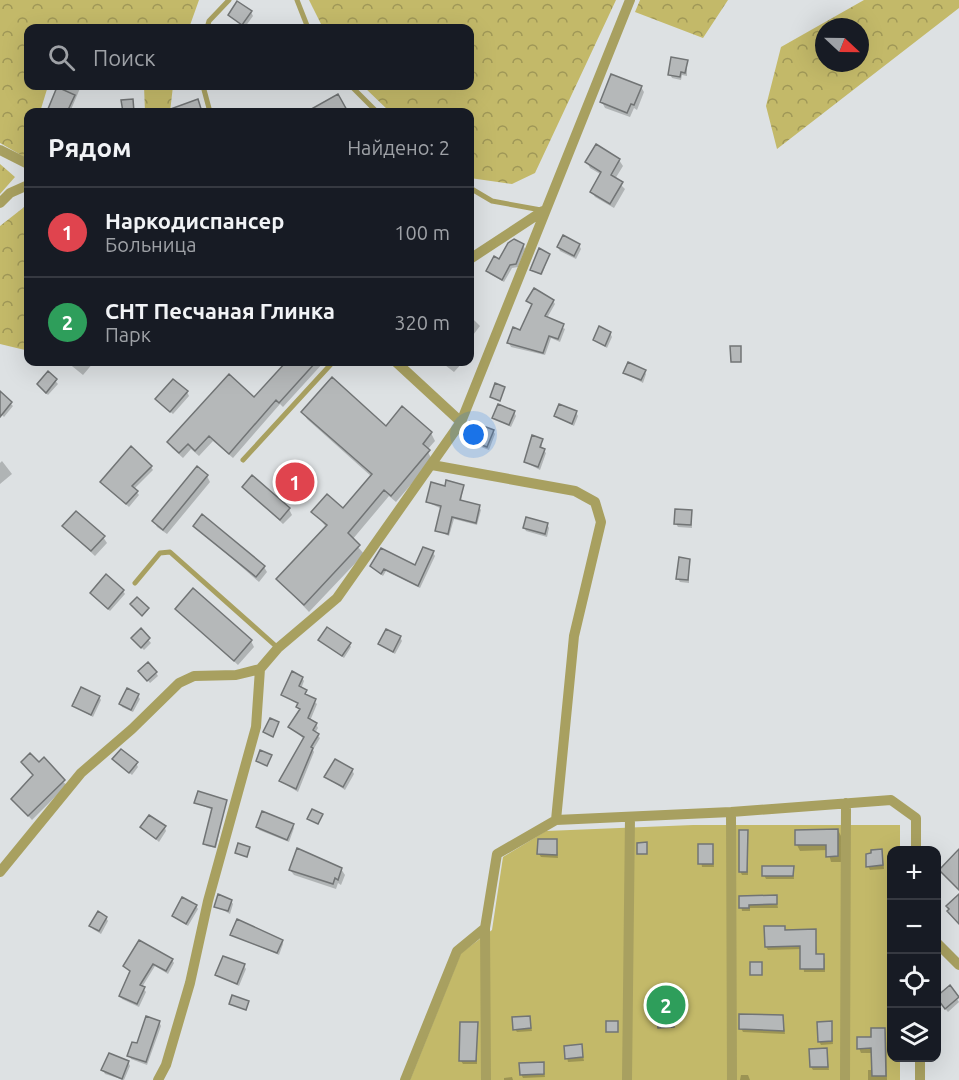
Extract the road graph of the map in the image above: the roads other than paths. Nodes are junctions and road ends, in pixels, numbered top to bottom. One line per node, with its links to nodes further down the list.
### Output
1 (229, 0): 4 (lane)
2 (297, 0): 5 (lane)
3 (630, 0): 15 (street)
4 (208, 24)
5 (306, 24)
6 (204, 90): 8 (lane)
7 (355, 90): 9 (lane)
8 (209, 108)
9 (373, 108)
10 (0, 150): 11 (street)
11 (24, 162)
12 (24, 187): 14 (street)
13 (474, 190): 15 (lane)
14 (0, 203)
15 (544, 210): 16 (street); 19 (street)
16 (474, 256)
17 (329, 366): 20 (lane)
18 (400, 366): 19 (street)
19 (461, 422): 21 (street)
20 (243, 460)
21 (432, 465): 23 (street); 28 (street)
22 (135, 583): 23 (lane)
23 (278, 648): 24 (street)
24 (260, 669): 30 (street); 35 (street)
25 (846, 803): 26 (street); 29 (street); 40 (street)
26 (730, 812): 27 (street); 39 (street)
27 (630, 817): 28 (street); 38 (street)
28 (556, 820): 31 (street)
29 (916, 846)
30 (0, 872)
31 (485, 928): 36 (street); 37 (street)
32 (941, 947): 33 (street)
33 (959, 965)
34 (920, 1062): 41 (street)
35 (158, 1080)
36 (405, 1080)
37 (486, 1080)
38 (627, 1080)
39 (732, 1080)
40 (845, 1080)
41 (920, 1080)

